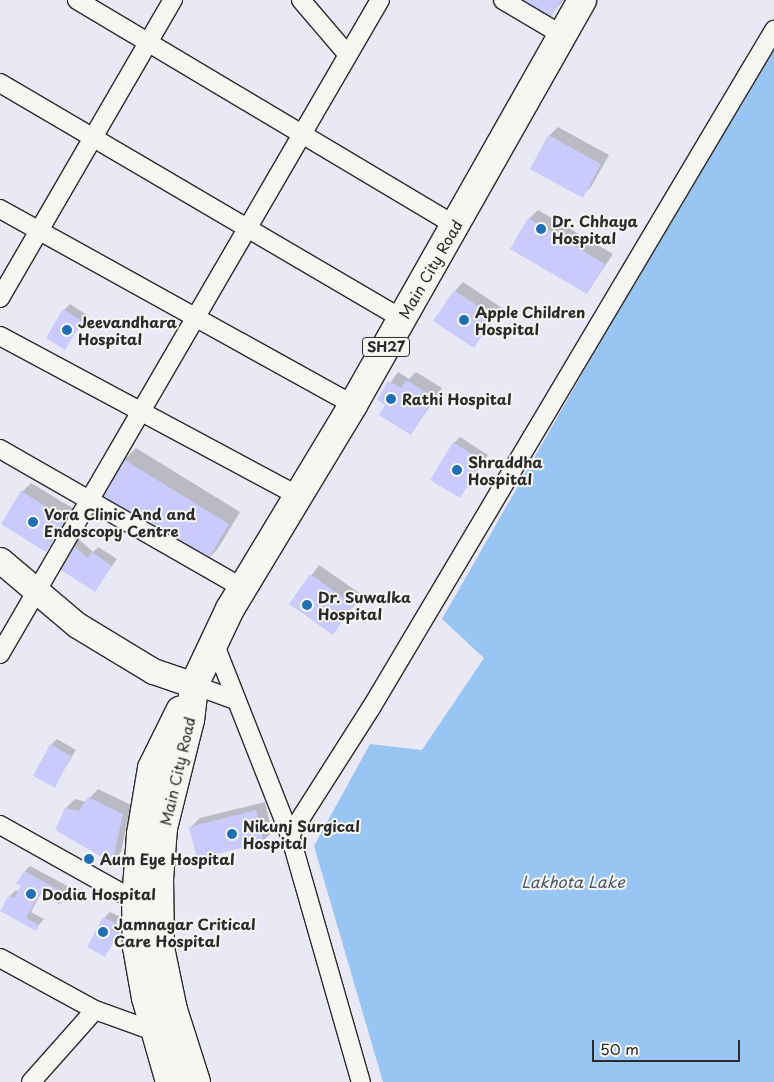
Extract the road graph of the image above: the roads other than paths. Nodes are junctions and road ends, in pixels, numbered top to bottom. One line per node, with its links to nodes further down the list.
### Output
1 (77, 0): 9 (street)
2 (173, 0): 9 (street)
3 (301, 0): 10 (street)
4 (380, 0): 10 (street)
5 (503, 0): 8 (street)
6 (582, 0): 8 (main road, Main City Road / SH27)
7 (774, 30): 35 (street)
8 (562, 35): 15 (main road, Main City Road / SH27)
9 (148, 43): 12 (street); 13 (street)
10 (348, 55): 12 (street)
11 (0, 83): 13 (street)
12 (301, 135): 15 (street); 16 (street)
13 (93, 138): 16 (street); 17 (street)
14 (0, 209): 17 (street)
15 (455, 225): 20 (main road, Main City Road / SH27)
16 (246, 228): 19 (street); 20 (street)
17 (38, 232): 18 (street); 19 (street)
18 (0, 298)
19 (194, 318): 22 (street); 23 (street)
20 (402, 319): 22 (main road, Main City Road / SH27)
21 (0, 336): 23 (street)
22 (353, 405): 25 (main road, Main City Road / SH27)
23 (140, 412): 25 (street); 26 (street)
24 (0, 450): 26 (street)
25 (296, 495): 28 (main road, Main City Road / SH27)
26 (89, 501): 28 (street); 29 (street)
27 (0, 560): 29 (main road)
28 (243, 588): 30 (main road, Main City Road / SH27)
29 (35, 592): 31 (street); 32 (main road)
30 (213, 640): 32 (main road, Main City Road / SH27); 33 (street)
31 (0, 654)
32 (193, 690): 33 (street); 36 (main road, Main City Road / SH27); 39 (main road, Main City Road / SH27)
33 (235, 700): 35 (street)
34 (0, 825): 36 (street)
35 (290, 835): 43 (street)
36 (136, 902): 39 (main road, Main City Road / SH27)
37 (1, 960): 38 (street)
38 (95, 1010): 39 (street); 40 (street)
39 (168, 1034): 41 (main road, Main City Road / SH27); 42 (main road, Main City Road / SH27)
40 (31, 1082)
41 (170, 1082)
42 (196, 1082)
43 (361, 1082)

